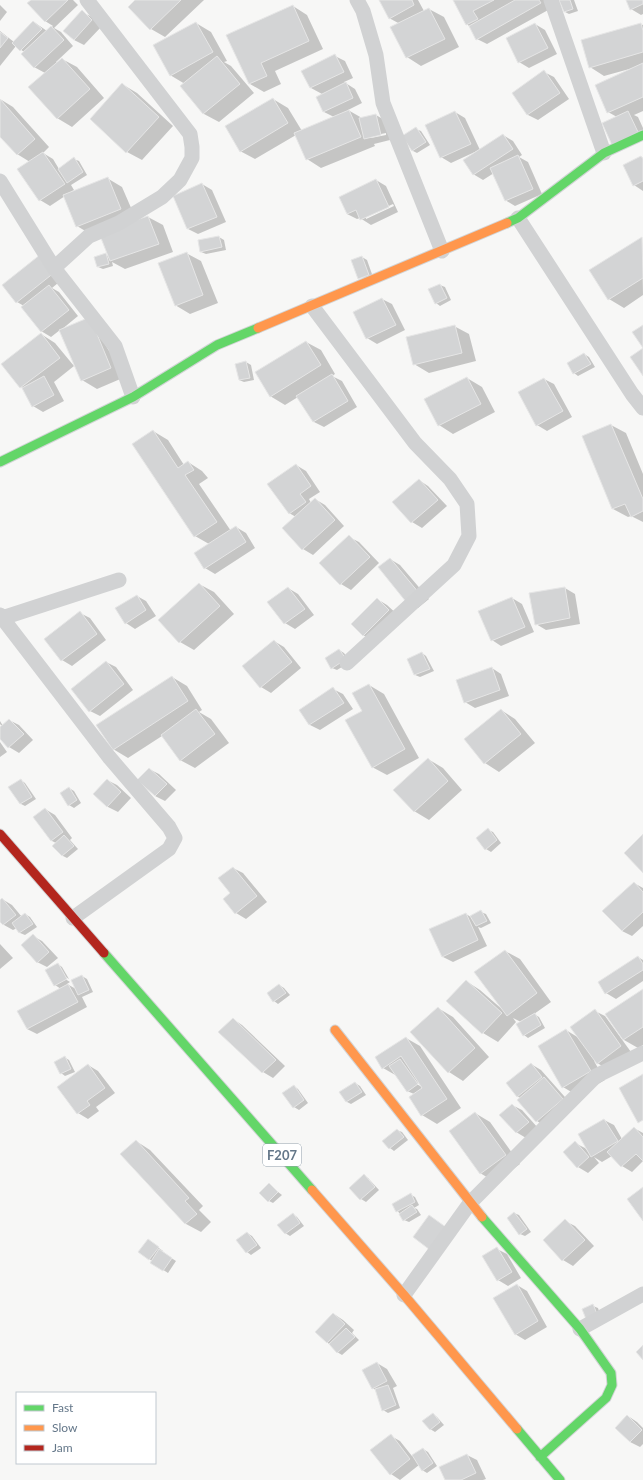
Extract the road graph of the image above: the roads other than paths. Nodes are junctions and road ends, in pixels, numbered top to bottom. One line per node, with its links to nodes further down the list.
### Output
1 (87, 0): 9 (street)
2 (357, 0): 8 (street)
3 (551, 0): 5 (street)
4 (643, 135): 5 (street)
5 (604, 153): 7 (street)
6 (0, 181): 9 (street)
7 (518, 218): 8 (street); 12 (street)
8 (442, 251): 10 (street)
9 (54, 268): 11 (street)
10 (312, 306): 11 (street); 16 (street)
11 (133, 397): 13 (street)
12 (643, 408)
13 (0, 462)
14 (119, 580): 15 (street)
15 (1, 616): 18 (street)
16 (347, 663)
17 (0, 834): 18 (street, F207)
18 (73, 918): 22 (street, F207)
19 (335, 1030): 21 (street)
20 (643, 1053): 21 (street)
21 (470, 1202): 22 (street); 24 (street)
22 (404, 1294): 25 (street, F207)
23 (643, 1294): 24 (street)
24 (580, 1329): 25 (street)
25 (540, 1457): 26 (street, F207)
26 (560, 1480)

